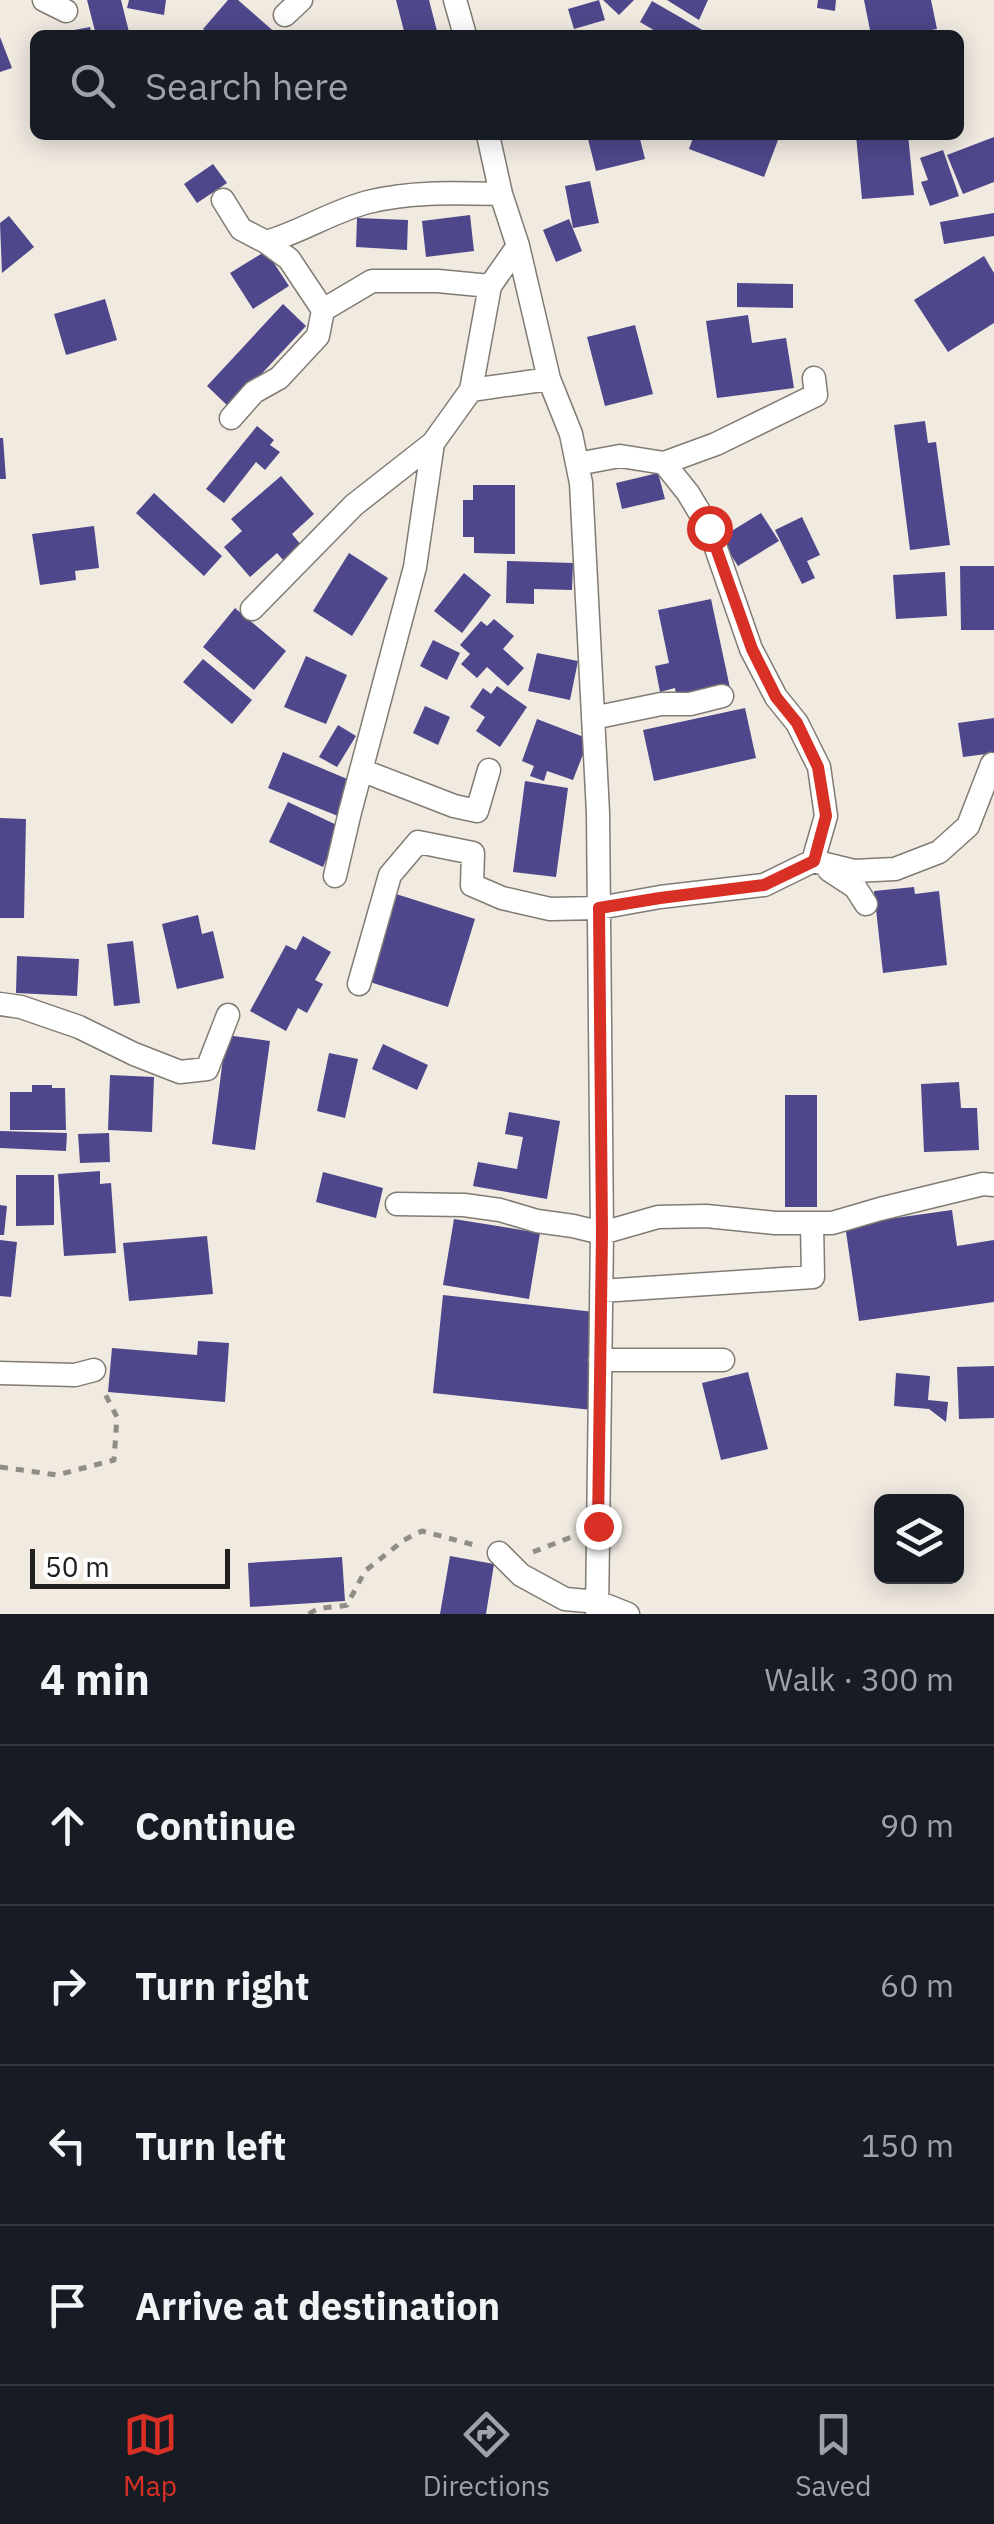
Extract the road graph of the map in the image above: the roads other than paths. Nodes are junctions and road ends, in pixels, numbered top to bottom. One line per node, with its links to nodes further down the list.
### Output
1 (44, 0): 3 (street)
2 (455, 0): 4 (street)
3 (66, 11)
4 (463, 30)
5 (489, 140): 6 (street)
6 (501, 194): 8 (street); 9 (street)
7 (223, 200): 8 (street)
8 (266, 242): 11 (street)
9 (518, 246): 10 (street); 12 (street)
10 (490, 286): 11 (street); 14 (street)
11 (323, 310): 15 (street)
12 (549, 378): 14 (street); 18 (street)
13 (814, 378): 17 (street)
14 (471, 390): 16 (street)
15 (230, 418)
16 (433, 443): 19 (street); 23 (street)
17 (664, 463): 18 (street); 25 (street)
18 (577, 464): 21 (street)
19 (252, 610)
20 (722, 696): 21 (street)
21 (593, 718): 28 (street)
22 (992, 764): 25 (street)
23 (361, 770): 24 (street); 26 (street)
24 (489, 770)
25 (814, 861): 27 (street); 28 (street)
26 (335, 876)
27 (866, 904)
28 (599, 908): 29 (street); 35 (street)
29 (359, 984)
30 (0, 1004): 31 (street)
31 (228, 1015)
32 (994, 1185): 34 (street)
33 (397, 1204): 35 (street)
34 (812, 1223): 35 (street); 36 (street)
35 (602, 1233): 36 (street)
36 (601, 1291): 37 (street)
37 (600, 1360): 38 (street); 42 (street)
38 (723, 1360)
39 (94, 1370): 40 (street)
40 (0, 1374)
41 (498, 1553): 42 (street)
42 (597, 1608): 43 (street)
43 (628, 1614)

